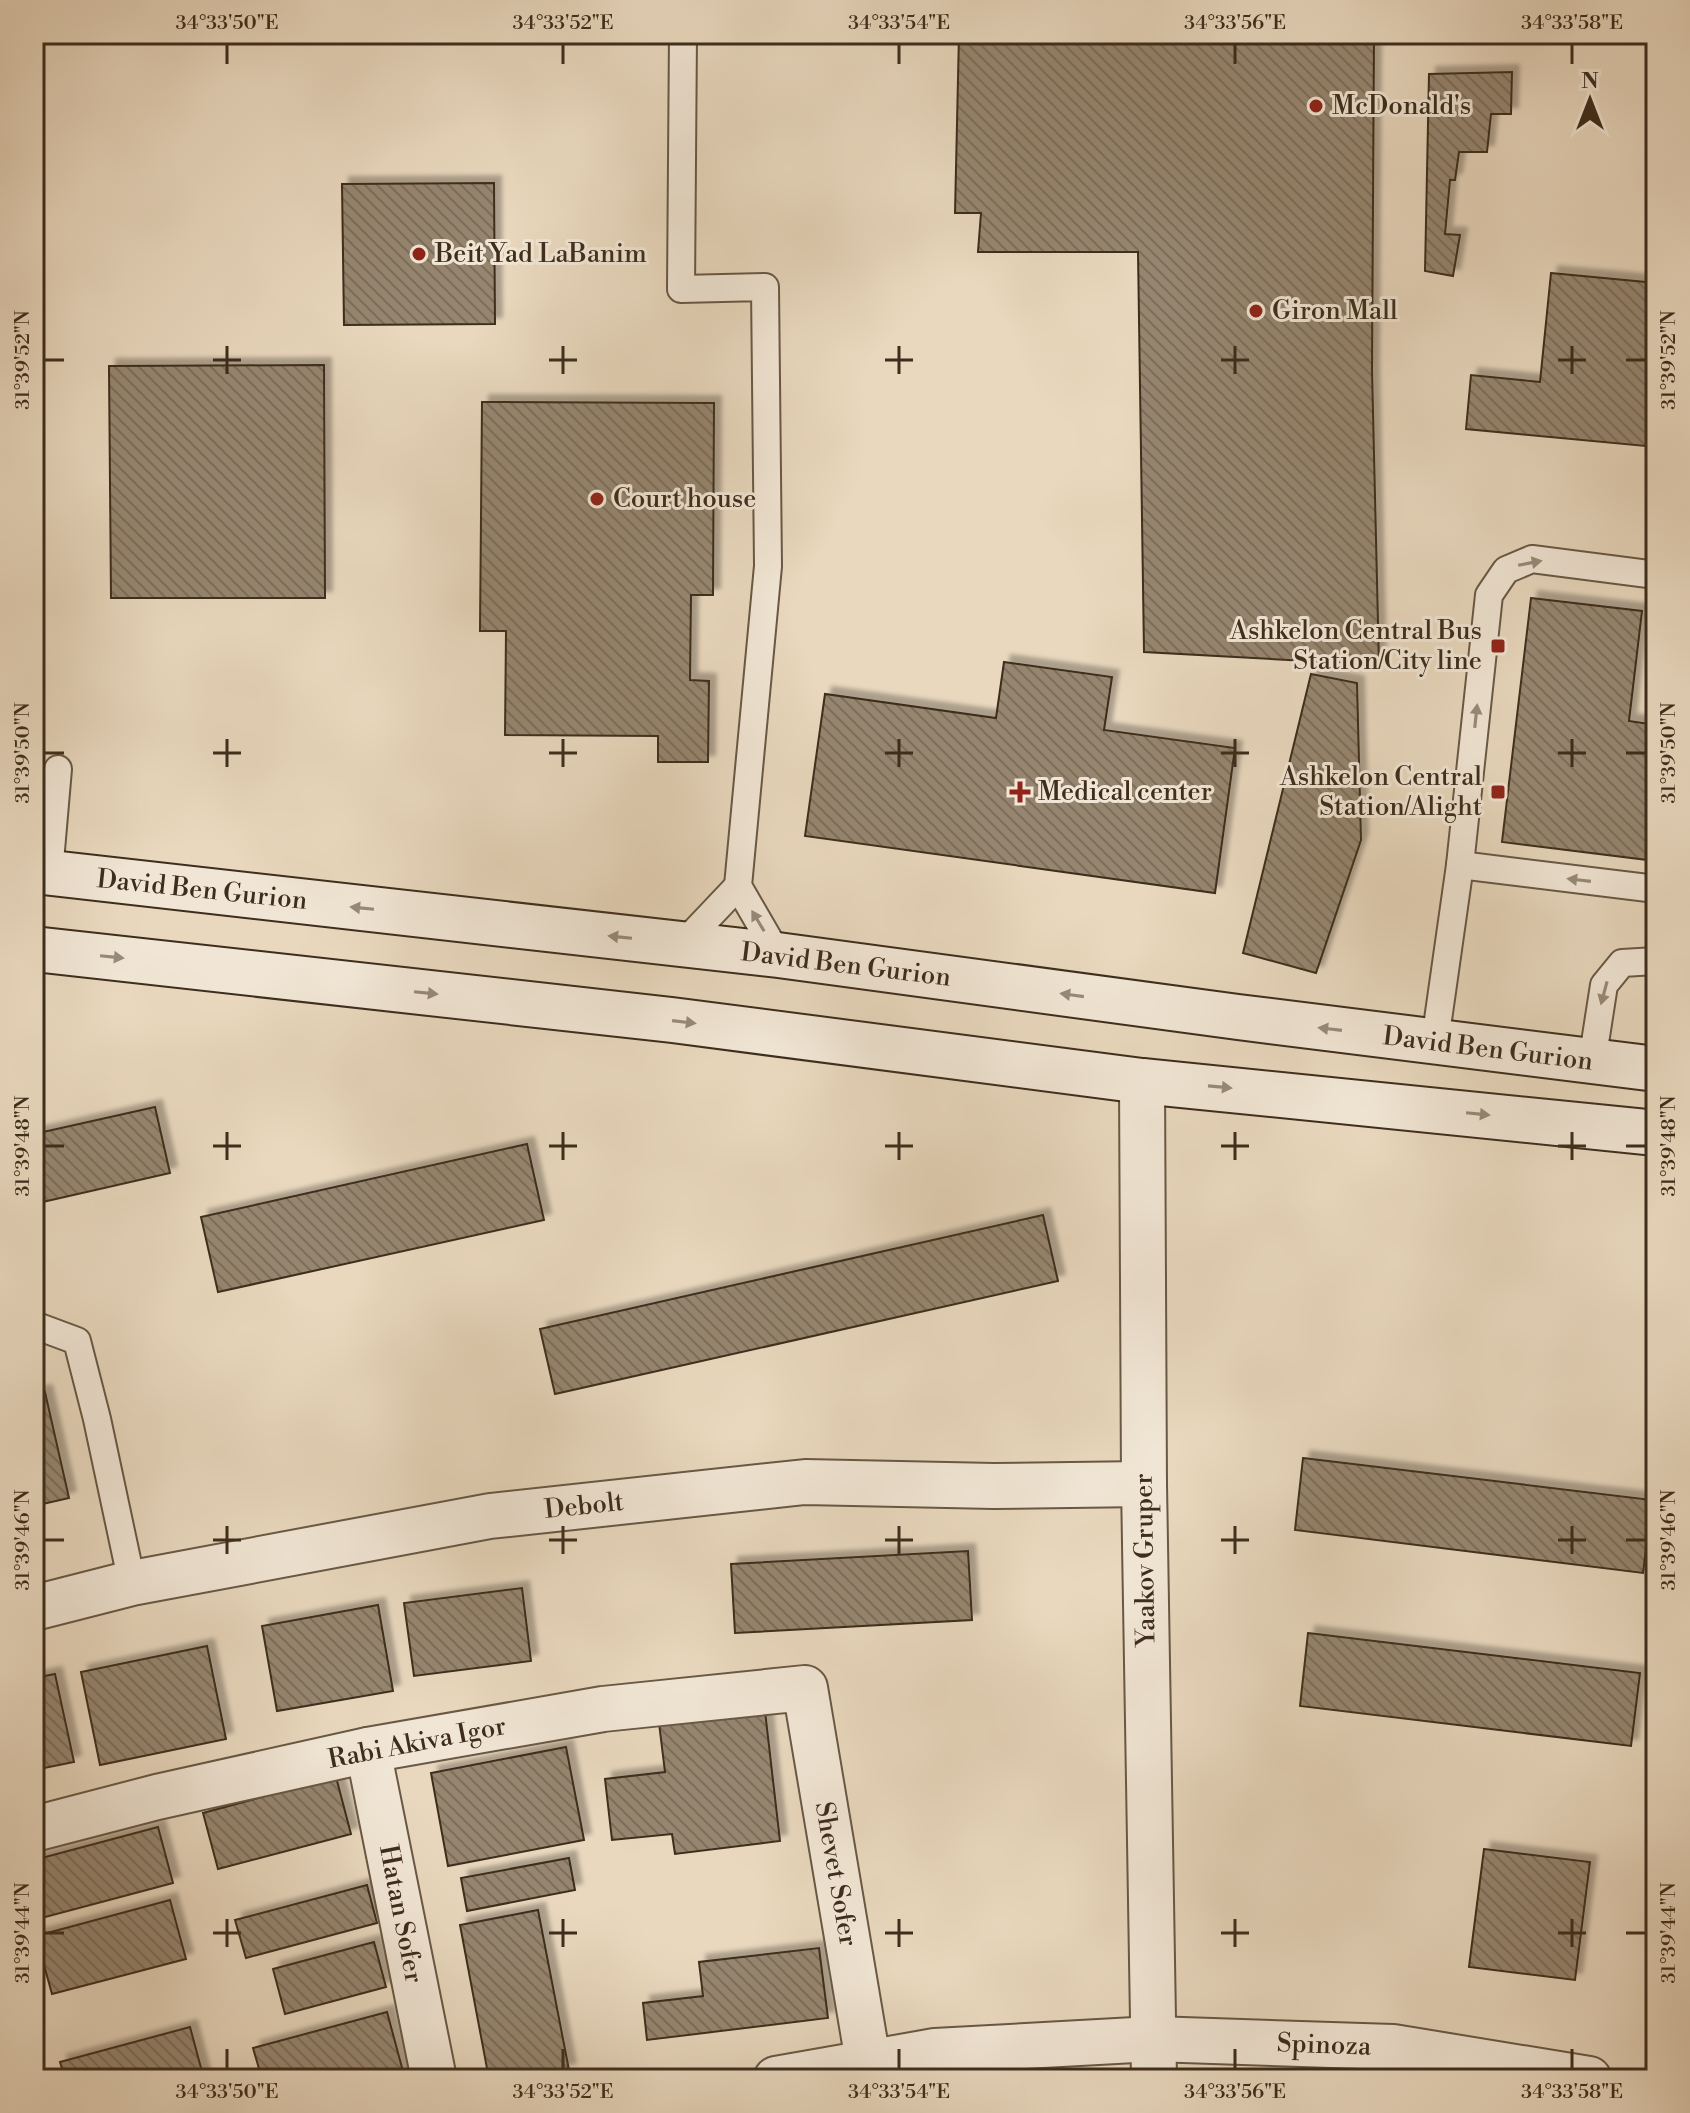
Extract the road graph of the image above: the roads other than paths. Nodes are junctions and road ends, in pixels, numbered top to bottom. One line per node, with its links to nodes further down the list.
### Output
1 (683, 34): 6 (lane)
2 (1656, 575): 4 (lane, one-way to 2)
3 (58, 769): 5 (lane)
4 (1460, 865): 7 (lane, one-way to 4); 12 (lane)
5 (42, 872): 8 (street, David Ben Gurion, one-way to 5)
6 (738, 886): 8 (lane); 10 (lane, one-way to 6)
7 (1656, 889)
8 (683, 944): 10 (street, David Ben Gurion)
9 (34, 949): 15 (street, one-way to 15)
10 (778, 955): 12 (street, David Ben Gurion, one-way to 10)
11 (1656, 961): 13 (lane, one-way to 13)
12 (1435, 1041): 13 (street, David Ben Gurion)
13 (1592, 1062): 14 (street, David Ben Gurion)
14 (1656, 1069)
15 (1142, 1081): 16 (street, one-way to 16); 18 (street, Yaakov Gruper)
16 (1656, 1133)
17 (34, 1325): 19 (lane)
18 (1144, 1484): 19 (street, Debolt); 24 (street, Yaakov Gruper)
19 (132, 1583): 20 (street, Debolt)
20 (34, 1608)
21 (805, 1688): 22 (street, Rabi Akiva Igor); 25 (street, Shevet Sofer)
22 (368, 1750): 23 (street, Rabi Akiva Igor); 26 (street, Hatan Sofer)
23 (34, 1829)
24 (1153, 2059): 25 (street, Spinoza); 28 (street, Spinoza)
25 (868, 2061): 27 (street, Spinoza)
26 (434, 2079)
27 (776, 2079)
28 (1589, 2079)

